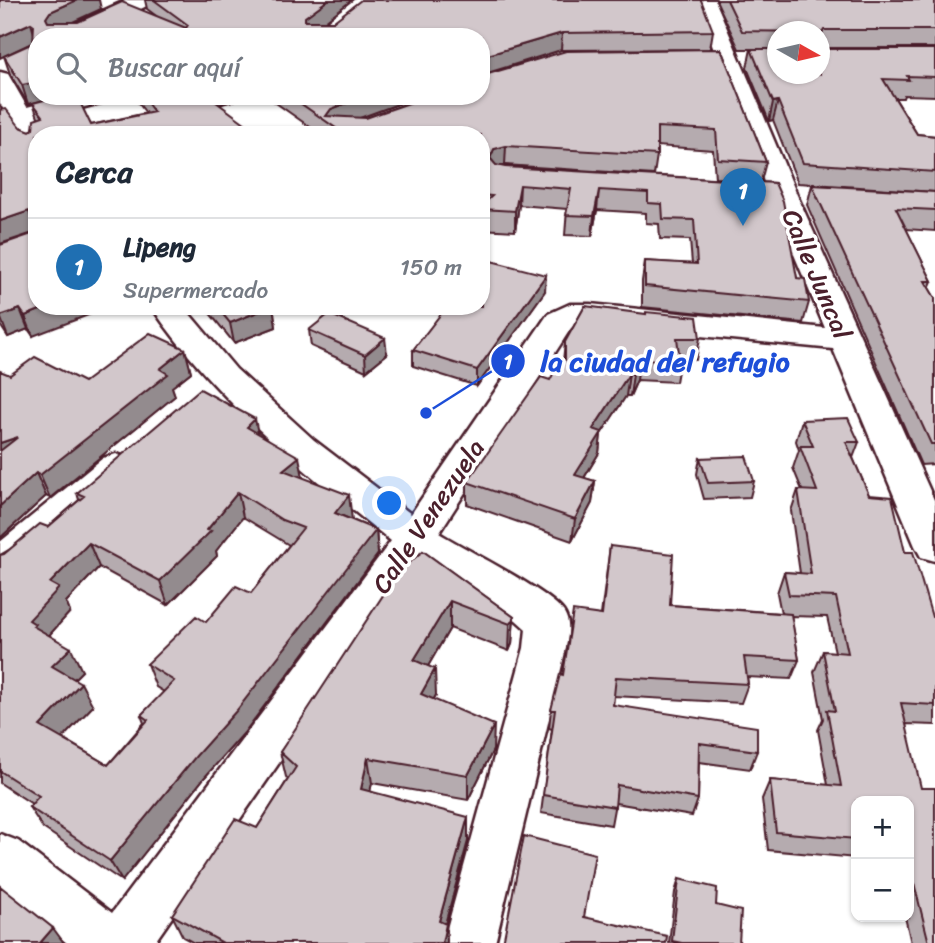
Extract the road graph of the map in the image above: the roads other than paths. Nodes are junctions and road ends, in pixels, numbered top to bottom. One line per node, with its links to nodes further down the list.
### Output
1 (705, 0): 9 (street, Calle Juncal)
2 (140, 1): 3 (street)
3 (83, 28)
4 (5, 69): 6 (street)
5 (65, 105): 6 (street)
6 (10, 119): 7 (street)
7 (28, 134)
8 (171, 315): 11 (street)
9 (846, 340): 11 (street, Calle Venezuela); 12 (street, Calle Juncal)
10 (139, 449): 13 (street)
11 (415, 538): 16 (street, Calle Venezuela); 17 (street)
12 (935, 545)
13 (0, 565)
14 (0, 858): 15 (street)
15 (110, 943)
16 (122, 943)
17 (468, 943)

